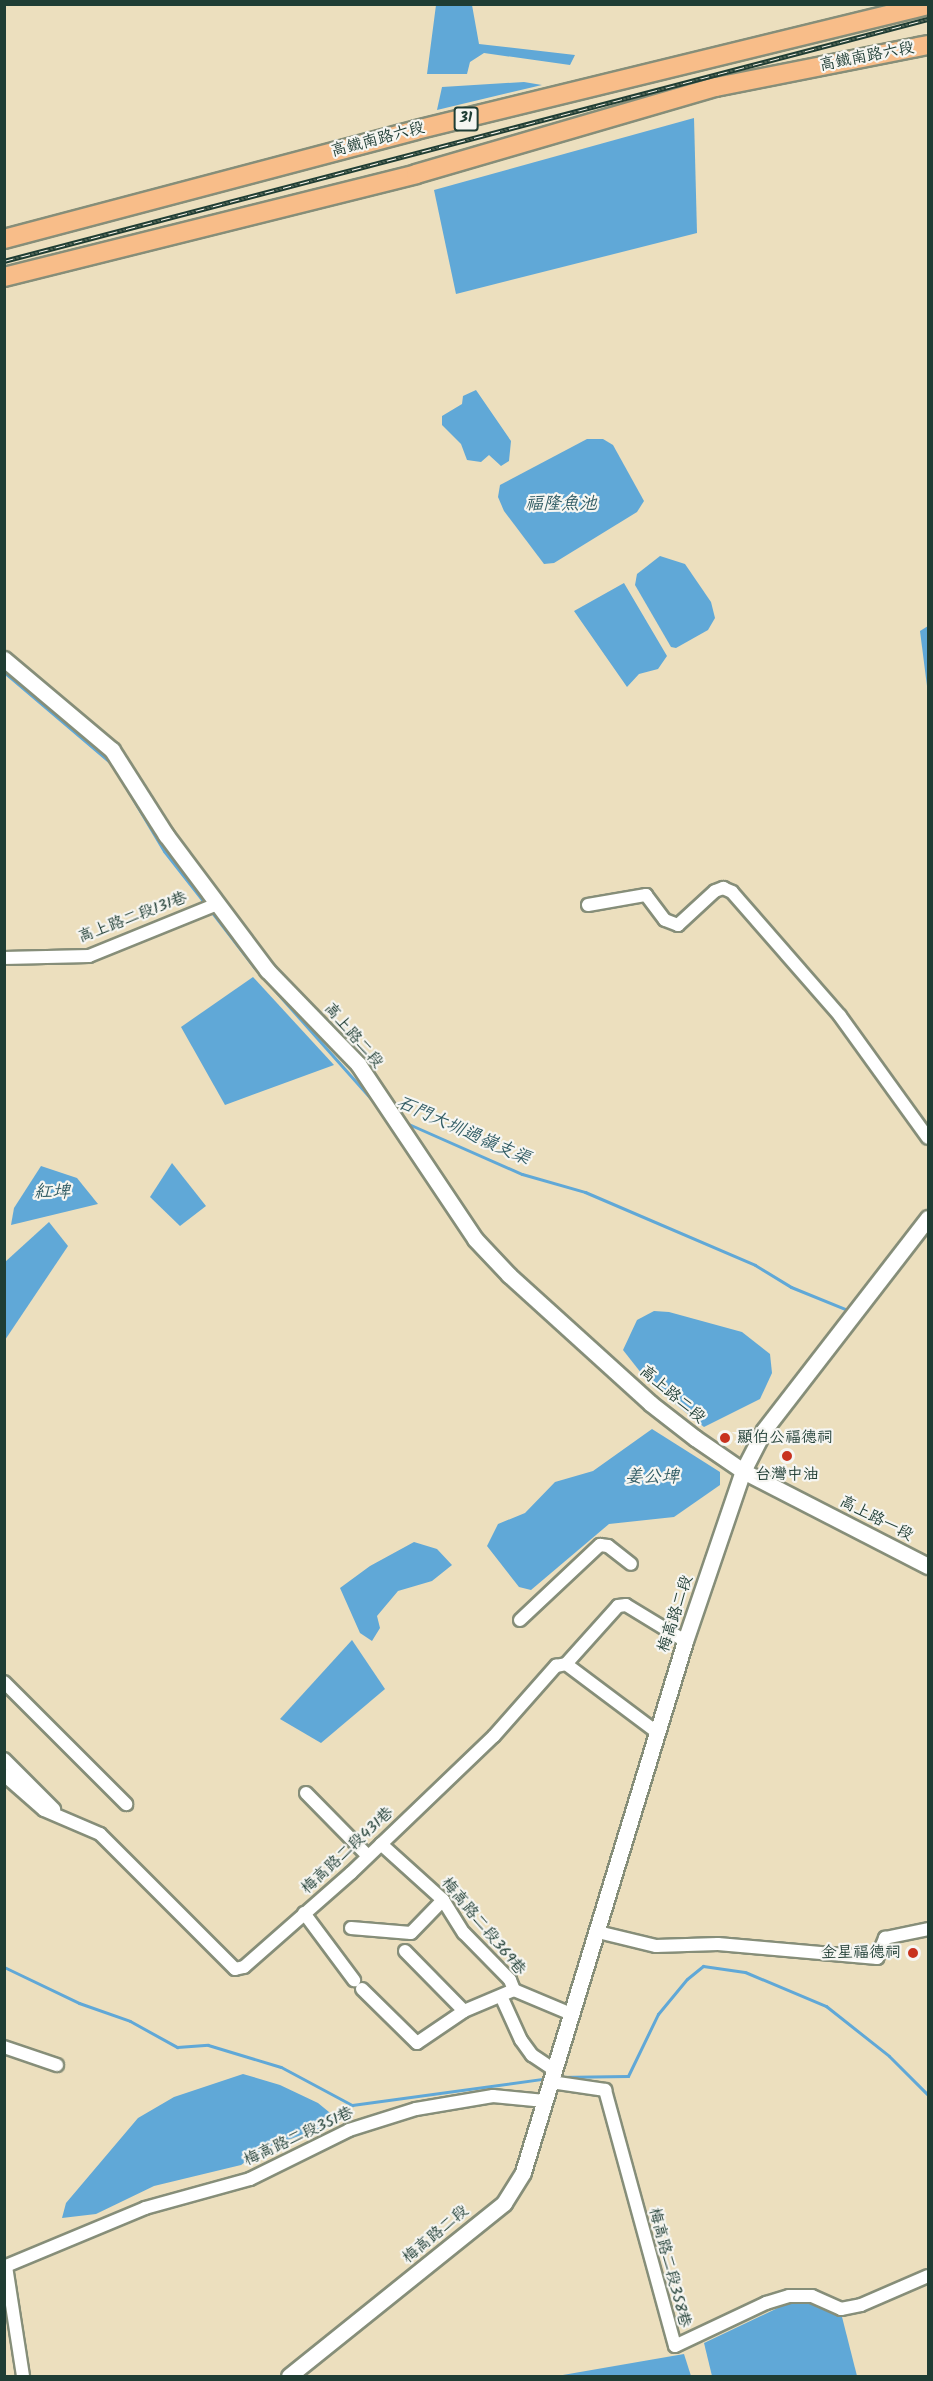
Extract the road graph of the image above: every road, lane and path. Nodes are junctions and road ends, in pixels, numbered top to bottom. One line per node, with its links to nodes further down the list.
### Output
1 (928, 5): 3 (main road, 高鐵南路六段 / 31)
2 (928, 45): 4 (main road, 高鐵南路六段 / 31)
3 (4, 239)
4 (4, 277)
5 (4, 659): 7 (street, 高上路二段)
6 (588, 905): 9 (street)
7 (211, 906): 8 (street, 高上路二段131巷); 11 (street, 高上路二段)
8 (4, 958)
9 (928, 1138)
10 (928, 1218): 11 (street, 梅高路二段)
11 (743, 1471): 13 (street, 高上路一段); 15 (street, 梅高路二段)
12 (631, 1564): 14 (street)
13 (928, 1566)
14 (520, 1620)
15 (685, 1641): 16 (street, 梅高路二段431巷); 18 (street, 梅高路二段)
16 (566, 1664): 18 (street); 24 (street, 梅高路二段431巷)
17 (4, 1682): 22 (street)
18 (658, 1733): 30 (street, 梅高路二段)
19 (4, 1759): 23 (street)
20 (4, 1775): 23 (street, 梅高路二段431巷)
21 (306, 1793): 25 (street)
22 (126, 1804)
23 (55, 1816): 27 (street, 梅高路二段431巷)
24 (381, 1844): 25 (street, 梅高路二段431巷); 26 (street, 梅高路二段369巷)
25 (368, 1856): 27 (street, 梅高路二段431巷)
26 (443, 1900): 28 (street); 32 (street, 梅高路二段369巷)
27 (304, 1913): 34 (street)
28 (351, 1928)
29 (928, 1929): 30 (street)
30 (598, 1932): 35 (street, 梅高路二段)
31 (405, 1951): 34 (street)
32 (514, 1990): 33 (street); 35 (street, 梅高路二段369巷)
33 (501, 1996): 34 (street); 38 (street)
34 (464, 2011)
35 (571, 2014): 38 (street, 梅高路二段)
36 (4, 2047): 37 (street)
37 (57, 2065)
38 (552, 2076): 39 (street, 梅高路二段); 41 (street, 梅高路二段358巷)
39 (545, 2101): 40 (street, 梅高路二段351巷); 43 (street, 梅高路二段)
40 (6, 2266): 42 (street)
41 (928, 2276)
42 (23, 2376)
43 (289, 2376)

